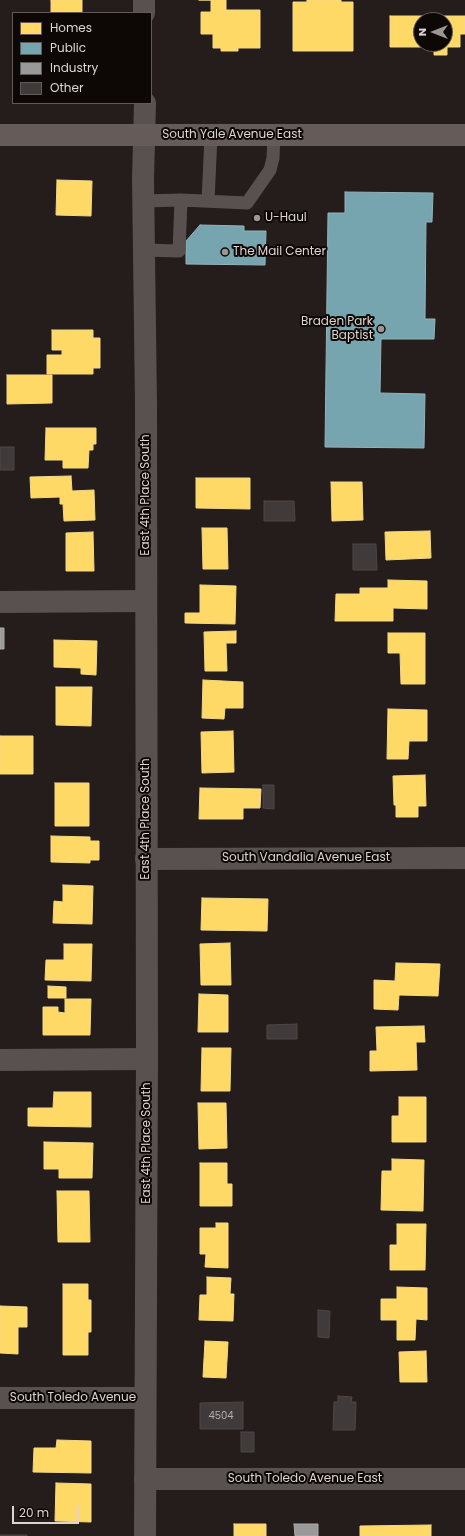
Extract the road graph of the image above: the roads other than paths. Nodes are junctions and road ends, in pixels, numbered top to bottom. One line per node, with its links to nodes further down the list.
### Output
1 (144, 0): 2 (street)
2 (144, 12)
3 (145, 104): 5 (street, East 4th Place South)
4 (0, 135): 5 (main road, South Yale Avenue East)
5 (144, 135): 8 (main road, South Yale Avenue East); 10 (street, East 4th Place South)
6 (274, 135): 7 (main road, South Yale Avenue East); 8 (main road, South Yale Avenue East); 11 (lane)
7 (465, 135)
8 (211, 136): 11 (lane)
9 (181, 200): 10 (lane); 11 (lane); 12 (lane)
10 (144, 201): 12 (street, East 4th Place South)
11 (208, 201)
12 (144, 250): 13 (street, East 4th Place South)
13 (146, 601): 14 (street); 16 (street, East 4th Place South)
14 (0, 602)
15 (465, 858): 16 (street, South Vandalia Avenue East)
16 (146, 859): 17 (street, East 4th Place South)
17 (147, 1059): 18 (street); 20 (street, East 4th Place South)
18 (0, 1060)
19 (0, 1398): 20 (street, South Toledo Avenue)
20 (145, 1398): 22 (street, East 4th Place South)
21 (465, 1478): 22 (street, South Toledo Avenue East)
22 (145, 1479): 23 (street, East 4th Place South)
23 (145, 1536)

